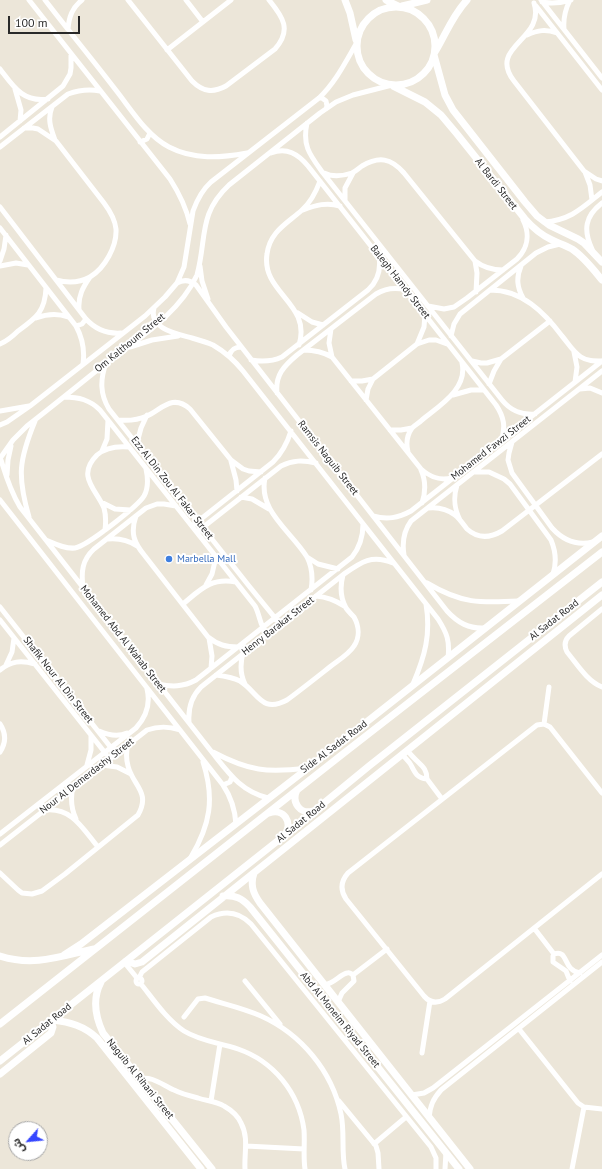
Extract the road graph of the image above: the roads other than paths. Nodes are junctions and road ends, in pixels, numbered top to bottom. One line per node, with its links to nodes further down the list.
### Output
1 (29, 0): 23 (street)
2 (45, 0): 17 (street)
3 (82, 0): 17 (street)
4 (128, 0): 22 (street)
5 (186, 0): 16 (street)
6 (231, 0): 16 (street)
7 (269, 0): 22 (street)
8 (345, 0): 21 (street)
9 (386, 0): 15 (street)
10 (427, 0): 15 (street)
11 (467, 0): 24 (street)
12 (570, 0): 14 (street); 18 (street)
13 (533, 1): 19 (street); 20 (street)
14 (542, 1): 18 (street)
15 (399, 7): 21 (street); 24 (street)
16 (203, 22): 22 (street)
17 (68, 29): 38 (street)
18 (564, 29): 26 (street)
19 (557, 32): 20 (street); 29 (street)
20 (526, 35): 47 (street)
21 (357, 43): 27 (street); 31 (street, Om Kalthoum Street)
22 (167, 50)
23 (71, 54): 30 (street); 32 (street)
24 (435, 54): 27 (street); 50 (street, Al Bardi Street)
25 (0, 69): 28 (street)
26 (602, 78)
27 (392, 86): 34 (street, Om Kalthoum Street); 53 (street, Al Bardi Street)
28 (14, 88): 32 (street); 35 (street)
29 (602, 90)
30 (101, 91): 33 (street); 41 (street)
31 (319, 98): 34 (street); 43 (street, Om Kalthoum Street)
32 (49, 99): 35 (street)
33 (53, 105): 37 (street); 40 (street)
34 (326, 109): 36 (street, Om Kalthoum Street)
35 (20, 121): 39 (street)
36 (307, 123): 44 (street, Om Kalthoum Street); 45 (street, Balegh Hamdy Street)
37 (24, 128): 40 (street); 42 (street)
38 (150, 133): 41 (street); 43 (street)
39 (0, 137)
40 (56, 141): 82 (street)
41 (140, 142): 66 (street)
42 (0, 147)
43 (248, 153): 66 (street, Om Kalthoum Street)
44 (268, 154): 46 (street, Balegh Hamdy Street); 73 (street, Om Kalthoum Street)
45 (314, 161): 46 (street); 48 (street, Balegh Hamdy Street)
46 (308, 166): 51 (street, Balegh Hamdy Street)
47 (584, 171): 52 (street); 55 (street)
48 (323, 172): 49 (street); 56 (street, Balegh Hamdy Street)
49 (353, 172): 56 (street); 76 (street)
50 (505, 177): 53 (street); 64 (street, Al Bardi Street)
51 (320, 181): 58 (street, Balegh Hamdy Street); 61 (street)
52 (602, 181)
53 (496, 183): 63 (street, Al Bardi Street)
54 (602, 192): 55 (street)
55 (592, 200): 60 (street)
56 (346, 201): 68 (street, Balegh Hamdy Street)
57 (602, 203): 62 (street)
58 (340, 206): 61 (street); 69 (street, Balegh Hamdy Street)
59 (0, 207): 83 (street)
60 (583, 207): 62 (street); 64 (street)
61 (302, 210): 100 (street)
62 (592, 213): 71 (street)
63 (520, 214): 70 (street, Al Bardi Street); 74 (street)
64 (544, 222): 71 (street, Al Bardi Street)
65 (0, 228): 67 (street)
66 (190, 228): 86 (street, Om Kalthoum Street)
67 (6, 235): 75 (street); 79 (street)
68 (374, 238): 69 (street); 96 (street, Balegh Hamdy Street)
69 (368, 243): 72 (street, Balegh Hamdy Street)
70 (560, 244): 80 (street); 84 (street, Al Bardi Street)
71 (593, 252): 77 (street, Al Bardi Street)
72 (378, 255): 87 (street); 89 (street, Balegh Hamdy Street)
73 (200, 259): 85 (street, Om Kalthoum Street); 99 (street)
74 (517, 259): 80 (street); 81 (street)
75 (0, 261)
76 (475, 261): 81 (street); 91 (street)
77 (602, 262)
78 (0, 266): 79 (street)
79 (29, 266): 88 (street)
80 (520, 266): 90 (street); 94 (street)
81 (503, 270): 91 (street)
82 (90, 276): 83 (street); 98 (street)
83 (56, 280): 98 (street)
84 (602, 280)
85 (193, 282): 86 (street); 99 (street, Ramsis Naguib Street); 106 (street, Om Kalthoum Street)
86 (177, 283): 97 (street, Om Kalthoum Street)
87 (371, 286): 92 (street); 107 (street)
88 (46, 288): 102 (street); 103 (street)
89 (406, 290): 92 (street); 101 (street, Balegh Hamdy Street)
90 (490, 290): 94 (street); 95 (street)
91 (476, 292): 93 (street)
92 (376, 294): 109 (street)
93 (467, 298): 95 (street); 96 (street)
94 (524, 299): 105 (street)
95 (472, 304): 112 (street)
96 (428, 306): 112 (street, Balegh Hamdy Street)
97 (154, 308): 106 (street); 110 (street, Om Kalthoum Street)
98 (79, 310): 104 (street)
99 (213, 311): 117 (street, Ramsis Naguib Street)
100 (296, 311): 107 (street); 114 (street)
101 (425, 315): 115 (street); 116 (street, Balegh Hamdy Street)
102 (69, 317): 103 (street); 108 (street)
103 (36, 318): 113 (street)
104 (86, 319): 108 (street); 110 (street)
105 (550, 321): 122 (street); 127 (street)
106 (157, 323): 111 (street, Ramsis Naguib Street); 119 (street, Om Kalthoum Street)
107 (323, 325): 114 (street)
108 (76, 326): 133 (street)
109 (331, 329): 121 (street); 126 (street)
110 (122, 333): 133 (street, Om Kalthoum Street)
111 (182, 336): 119 (street); 125 (street, Ramsis Naguib Street)
112 (451, 336): 120 (street, Balegh Hamdy Street)
113 (0, 344)
114 (298, 344): 118 (street)
115 (417, 344): 116 (street); 135 (street)
116 (448, 344): 123 (street, Balegh Hamdy Street)
117 (241, 347): 125 (street); 128 (street, Ramsis Naguib Street)
118 (292, 349): 124 (street); 128 (street)
119 (123, 350): 132 (street, Om Kalthoum Street)
120 (463, 350): 123 (street); 129 (street, Balegh Hamdy Street)
121 (303, 351): 124 (street); 126 (street)
122 (574, 352): 130 (street); 137 (street)
123 (456, 354): 131 (street, Balegh Hamdy Street)
124 (297, 355): 142 (street)
125 (229, 356): 160 (street, Ramsis Naguib Street)
126 (332, 357): 136 (street)
127 (501, 359): 129 (street); 138 (street)
128 (251, 360): 142 (street, Ramsis Naguib Street)
129 (471, 361): 138 (street, Balegh Hamdy Street)
130 (602, 361): 137 (street, Mohamed Fawzi Street)
131 (462, 362): 140 (street, Balegh Hamdy Street); 143 (street)
132 (106, 363): 144 (street, Om Kalthoum Street); 156 (street, Ezz Al Din Zou Al Fakar Street)
133 (83, 364): 149 (street, Om Kalthoum Street)
134 (602, 371): 139 (street, Mohamed Fawzi Street)
135 (373, 379): 136 (street); 145 (street)
136 (351, 381): 145 (street)
137 (574, 383): 147 (street, Mohamed Fawzi Street)
138 (489, 384): 146 (street, Balegh Hamdy Street)
139 (579, 389): 141 (street); 150 (street, Mohamed Fawzi Street)
140 (484, 390): 143 (street); 148 (street, Balegh Hamdy Street)
141 (602, 392)
142 (277, 394): 194 (street, Ramsis Naguib Street)
143 (452, 395): 158 (street)
144 (64, 396): 154 (street, Om Kalthoum Street); 155 (street, Ezz Al Din Zou Al Fakar Street)
145 (366, 400): 159 (street)
146 (502, 400): 148 (street); 152 (street, Balegh Hamdy Street)
147 (552, 400): 150 (street); 152 (street, Mohamed Fawzi Street)
148 (496, 405): 162 (street, Balegh Hamdy Street)
149 (30, 406): 151 (street); 157 (street, Om Kalthoum Street)
150 (557, 406): 163 (street, Mohamed Fawzi Street)
151 (0, 411)
152 (535, 414): 162 (street, Mohamed Fawzi Street)
153 (147, 415): 156 (street); 164 (street); 171 (street)
154 (36, 419): 161 (street, Om Kalthoum Street); 196 (street)
155 (108, 420): 165 (street, Ezz Al Din Zou Al Fakar Street); 167 (street)
156 (118, 420): 164 (street, Ezz Al Din Zou Al Fakar Street)
157 (0, 425)
158 (412, 428): 159 (street); 168 (street)
159 (390, 430): 168 (street)
160 (291, 431): 172 (street, Ramsis Naguib Street); 175 (street)
161 (13, 440): 170 (street, Om Kalthoum Street); 179 (street)
162 (500, 441): 178 (street, Mohamed Fawzi Street)
163 (513, 441): 176 (street, Mohamed Fawzi Street); 186 (street)
164 (137, 444): 198 (street, Ezz Al Din Zou Al Fakar Street)
165 (129, 447): 167 (street); 173 (street, Ezz Al Din Zou Al Fakar Street)
166 (0, 450): 170 (street, Mohamed Abd Al Wahab Street)
167 (102, 451): 184 (street)
168 (408, 453): 174 (street)
169 (602, 454): 186 (street)
170 (1, 460): 179 (street, Mohamed Abd Al Wahab Street)
171 (231, 460): 175 (street); 181 (street)
172 (316, 464): 177 (street); 199 (street, Ramsis Naguib Street)
173 (146, 468): 187 (street, Ezz Al Din Zou Al Fakar Street); 190 (street)
174 (421, 469): 178 (street); 185 (street)
175 (261, 472): 181 (street)
176 (473, 472): 180 (street, Mohamed Fawzi Street); 191 (street)
177 (265, 478): 182 (street); 189 (street)
178 (453, 478): 180 (street); 185 (street, Mohamed Fawzi Street)
179 (7, 480): 196 (street, Mohamed Abd Al Wahab Street)
180 (458, 484): 188 (street, Mohamed Fawzi Street); 197 (street)
181 (237, 491): 198 (street)
182 (241, 497): 189 (street); 201 (street)
183 (0, 500): 245 (street, Mohamed Abd Al Wahab Street)
184 (100, 502): 190 (street); 202 (street)
185 (422, 503): 192 (street, Mohamed Fawzi Street)
186 (535, 505): 191 (street); 207 (street)
187 (176, 506): 193 (street); 200 (street, Ezz Al Din Zou Al Fakar Street)
188 (427, 508): 195 (street, Mohamed Fawzi Street); 197 (street)
189 (269, 509): 212 (street)
190 (130, 510): 202 (street)
191 (529, 510): 197 (street); 216 (street)
192 (411, 511): 194 (street, Mohamed Fawzi Street); 195 (street)
193 (136, 516): 206 (street); 208 (street)
194 (373, 516): 210 (street, Ramsis Naguib Street)
195 (415, 518): 210 (street, Mohamed Fawzi Street)
196 (30, 520): 205 (street, Mohamed Abd Al Wahab Street)
197 (460, 520)
198 (198, 521): 200 (street); 201 (street, Ezz Al Din Zou Al Fakar Street)
199 (363, 524): 213 (street, Ramsis Naguib Street); 214 (street, Henry Barakat Street)
200 (192, 526): 203 (street, Ezz Al Din Zou Al Fakar Street)
201 (203, 527): 203 (street); 221 (street, Ezz Al Din Zou Al Fakar Street)
202 (105, 530): 205 (street)
203 (197, 532): 211 (street, Ezz Al Din Zou Al Fakar Street)
204 (602, 536): 207 (street, Side Al Sadat Road)
205 (45, 539): 222 (street, Mohamed Abd Al Wahab Street)
206 (106, 539): 208 (street); 222 (street)
207 (596, 541): 216 (street, Side Al Sadat Road)
208 (137, 546): 229 (street)
209 (602, 552): 264 (street)
210 (404, 556): 217 (street, Ramsis Naguib Street)
211 (216, 557): 218 (street, Ezz Al Din Zou Al Fakar Street); 220 (street)
212 (307, 557): 214 (street); 224 (street)
213 (394, 563): 215 (street, Henry Barakat Street); 228 (street, Ramsis Naguib Street)
214 (338, 569): 224 (street, Henry Barakat Street)
215 (344, 574): 226 (street, Henry Barakat Street); 231 (street)
216 (552, 575): 227 (street, Side Al Sadat Road)
217 (424, 581): 227 (street); 233 (street, Ramsis Naguib Street)
218 (236, 582): 220 (street); 223 (street, Ezz Al Din Zou Al Fakar Street)
219 (602, 582): 260 (street, Al Sadat Road)
220 (205, 586): 229 (street)
221 (249, 586): 223 (street); 235 (street, Ezz Al Din Zou Al Fakar Street)
222 (84, 589): 243 (street, Mohamed Abd Al Wahab Street)
223 (243, 590): 238 (street, Ezz Al Din Zou Al Fakar Street)
224 (311, 590): 235 (street, Henry Barakat Street)
225 (602, 595): 265 (street)
226 (316, 596): 231 (street); 237 (street, Henry Barakat Street)
227 (520, 601): 239 (street, Side Al Sadat Road)
228 (425, 603): 233 (street, Ramsis Naguib Street); 258 (street)
229 (183, 604): 241 (street)
230 (0, 607): 234 (street, Shafik Nour Al Din Street)
231 (346, 607): 256 (street)
232 (602, 609): 255 (street)
233 (443, 616): 239 (street, Ramsis Naguib Street); 247 (street, Ramsis Naguib Street)
234 (9, 618): 236 (street); 266 (street, Shafik Nour Al Din Street)
235 (275, 618): 237 (street, Ezz Al Din Zou Al Fakar Street); 238 (street, Henry Barakat Street)
236 (1, 621): 242 (street, Shafik Nour Al Din Street)
237 (280, 624): 240 (street, Henry Barakat Street)
238 (263, 628): 240 (street, Ezz Al Din Zou Al Fakar Street); 244 (street, Henry Barakat Street)
239 (485, 628): 247 (street, Side Al Sadat Road)
240 (268, 634): 246 (street, Henry Barakat Street)
241 (208, 637): 244 (street); 250 (street)
242 (14, 638): 248 (street, Shafik Nour Al Din Street); 249 (street)
243 (128, 646): 245 (street); 253 (street, Mohamed Abd Al Wahab Street)
244 (238, 647): 250 (street, Henry Barakat Street)
245 (120, 653): 254 (street, Mohamed Abd Al Wahab Street)
246 (243, 653): 252 (street, Henry Barakat Street); 256 (street)
247 (448, 659): 258 (street, Side Al Sadat Road)
248 (35, 664): 249 (street); 269 (street, Shafik Nour Al Din Street)
249 (6, 665): 251 (street)
250 (211, 668): 253 (street, Henry Barakat Street)
251 (0, 670)
252 (216, 675): 256 (street); 261 (street, Henry Barakat Street)
253 (158, 684): 261 (street, Mohamed Abd Al Wahab Street)
254 (146, 686): 267 (street, Mohamed Abd Al Wahab Street); 268 (street, Nour Al Demerdashy Street)
255 (602, 686)
256 (247, 687)
257 (549, 687): 263 (street)
258 (412, 688): 259 (street, Side Al Sadat Road)
259 (381, 712): 264 (street); 278 (street, Side Al Sadat Road)
260 (437, 713): 265 (street); 285 (street, Al Sadat Road)
261 (189, 723): 272 (street, Mohamed Abd Al Wahab Street)
262 (0, 724): 273 (street)
263 (544, 724): 295 (street); 297 (street)
264 (375, 728): 276 (street)
265 (434, 729): 275 (street)
266 (97, 730): 268 (street); 271 (street, Shafik Nour Al Din Street)
267 (181, 730): 270 (street, Nour Al Demerdashy Street); 279 (street, Mohamed Abd Al Wahab Street)
268 (132, 731): 271 (street, Nour Al Demerdashy Street)
269 (91, 735): 274 (street, Shafik Nour Al Din Street); 284 (street)
270 (128, 744): 277 (street, Nour Al Demerdashy Street); 288 (street)
271 (111, 747): 274 (street, Nour Al Demerdashy Street); 277 (street, Shafik Nour Al Din Street)
272 (211, 751): 287 (street); 289 (street, Mohamed Abd Al Wahab Street)
273 (0, 752)
274 (104, 752): 280 (street, Shafik Nour Al Din Street); 284 (street, Nour Al Demerdashy Street)
275 (405, 752): 281 (street); 282 (street); 286 (street)
276 (344, 753): 278 (street); 294 (street)
277 (116, 754): 280 (street, Nour Al Demerdashy Street)
278 (326, 754): 287 (street, Side Al Sadat Road)
279 (202, 757): 291 (street, Mohamed Abd Al Wahab Street); 308 (street)
280 (109, 758): 283 (street, Nour Al Demerdashy Street)
281 (393, 762): 285 (street); 298 (street)
282 (418, 762): 286 (street); 290 (street)
283 (102, 765): 288 (street); 292 (street, Nour Al Demerdashy Street)
284 (86, 766): 304 (street, Nour Al Demerdashy Street)
285 (369, 766): 293 (street, Al Sadat Road)
286 (412, 766): 290 (street)
287 (308, 768): 296 (street, Side Al Sadat Road)
288 (131, 774): 307 (street)
289 (232, 777): 291 (street); 296 (street, Mohamed Abd Al Wahab Street)
290 (427, 779): 297 (street)
291 (223, 785): 303 (street, Mohamed Abd Al Wahab Street)
292 (73, 787): 299 (street, Nour Al Demerdashy Street); 302 (street)
293 (343, 787): 298 (street); 300 (street, Al Sadat Road)
294 (297, 790): 300 (street); 301 (street)
295 (602, 793)
296 (268, 798): 303 (street, Side Al Sadat Road)
297 (442, 799): 319 (street)
298 (337, 806): 310 (street)
299 (44, 810): 302 (street); 306 (street, Nour Al Demerdashy Street)
300 (315, 810): 305 (street, Al Sadat Road)
301 (267, 813): 305 (street); 318 (street)
302 (76, 820): 307 (street)
303 (236, 824): 308 (street, Side Al Sadat Road)
304 (0, 834)
305 (285, 835): 314 (street, Al Sadat Road)
306 (0, 845)
307 (98, 847): 311 (street)
308 (188, 862): 321 (street, Side Al Sadat Road)
309 (0, 869): 311 (street)
310 (254, 873): 313 (street); 315 (street, Abd Al Moneim Riyad Street)
311 (2, 874)
312 (602, 874): 317 (street)
313 (224, 896): 314 (street, Abd Al Moneim Riyad Street); 316 (street, Abd Al Moneim Riyad Street); 324 (street)
314 (207, 897): 324 (street, Al Sadat Road)
315 (260, 903): 316 (street); 333 (street, Abd Al Moneim Riyad Street)
316 (252, 909): 348 (street, Abd Al Moneim Riyad Street)
317 (534, 928): 320 (street); 334 (street)
318 (97, 948): 321 (street); 340 (street)
319 (387, 950): 328 (street); 334 (street)
320 (554, 954): 326 (street); 326 (street)
321 (64, 955): 323 (street)
322 (602, 955): 327 (street)
323 (0, 956)
324 (125, 961): 329 (street); 330 (street, Al Sadat Road)
325 (602, 962): 342 (street)
326 (565, 967): 327 (street); 332 (street)
327 (580, 973): 332 (street)
328 (353, 975): 333 (street); 335 (street)
329 (138, 978): 345 (street); 359 (street)
330 (102, 980): 339 (street, Al Sadat Road); 343 (street, Naguib Al Rihani Street)
331 (245, 981): 336 (street)
332 (570, 981): 352 (street)
333 (324, 985): 335 (street, Abd Al Moneim Riyad Street)
334 (430, 1001): 347 (street)
335 (338, 1002): 346 (street, Abd Al Moneim Riyad Street)
336 (268, 1009): 337 (street); 341 (street)
337 (259, 1015): 338 (street); 341 (street)
338 (184, 1017)
339 (52, 1020): 344 (street, Naguib Al Rihani Street); 349 (street, Al Sadat Road); 350 (street)
340 (0, 1024)
341 (283, 1028): 353 (street)
342 (519, 1029): 355 (street); 360 (street)
343 (103, 1033): 344 (street); 351 (street, Naguib Al Rihani Street)
344 (97, 1038): 365 (street, Naguib Al Rihani Street)
345 (220, 1044): 354 (street); 363 (street)
346 (379, 1053): 348 (street); 352 (street, Abd Al Moneim Riyad Street)
347 (422, 1053)
348 (371, 1059): 364 (street, Abd Al Moneim Riyad Street)
349 (0, 1062)
350 (0, 1074)
351 (140, 1079): 354 (street); 366 (street, Naguib Al Rihani Street)
352 (412, 1096): 360 (street, Abd Al Moneim Riyad Street)
353 (336, 1097): 356 (street); 358 (street)
354 (211, 1101): 362 (street)
355 (584, 1107): 357 (street); 375 (street)
356 (346, 1109): 358 (street); 361 (street)
357 (602, 1109)
358 (340, 1112): 369 (street)
359 (406, 1117): 361 (street); 371 (street)
360 (430, 1118): 374 (street, Abd Al Moneim Riyad Street)
361 (374, 1144): 370 (street)
362 (246, 1146): 363 (street); 367 (street)
363 (304, 1149): 368 (street)
364 (446, 1152): 372 (street); 373 (street, Abd Al Moneim Riyad Street)
365 (201, 1169)
366 (212, 1169)
367 (245, 1169)
368 (305, 1169)
369 (344, 1169)
370 (379, 1169)
371 (436, 1169)
372 (445, 1169)
373 (459, 1169)
374 (470, 1169)
375 (572, 1169)

